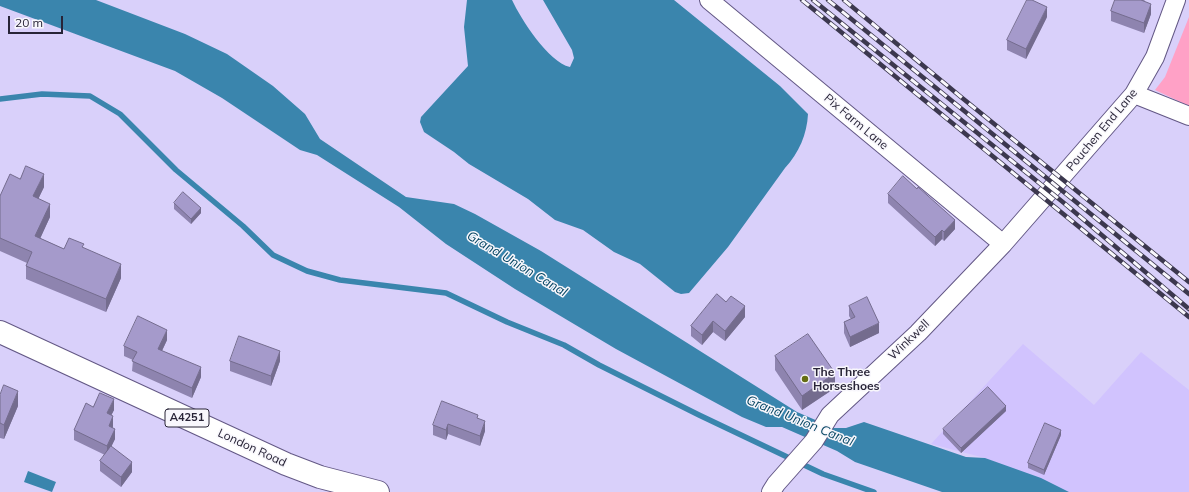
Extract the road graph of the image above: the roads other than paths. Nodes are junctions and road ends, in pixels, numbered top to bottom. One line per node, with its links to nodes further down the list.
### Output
1 (709, 0): 5 (street, Pix Farm Lane)
2 (1176, 0): 3 (street, Pouchen End Lane)
3 (1134, 94): 4 (street); 5 (street, Pouchen End Lane)
4 (1189, 116)
5 (1003, 244): 8 (street, Winkwell)
6 (0, 332): 7 (main road, London Road / A4251)
7 (378, 492)
8 (771, 492)

